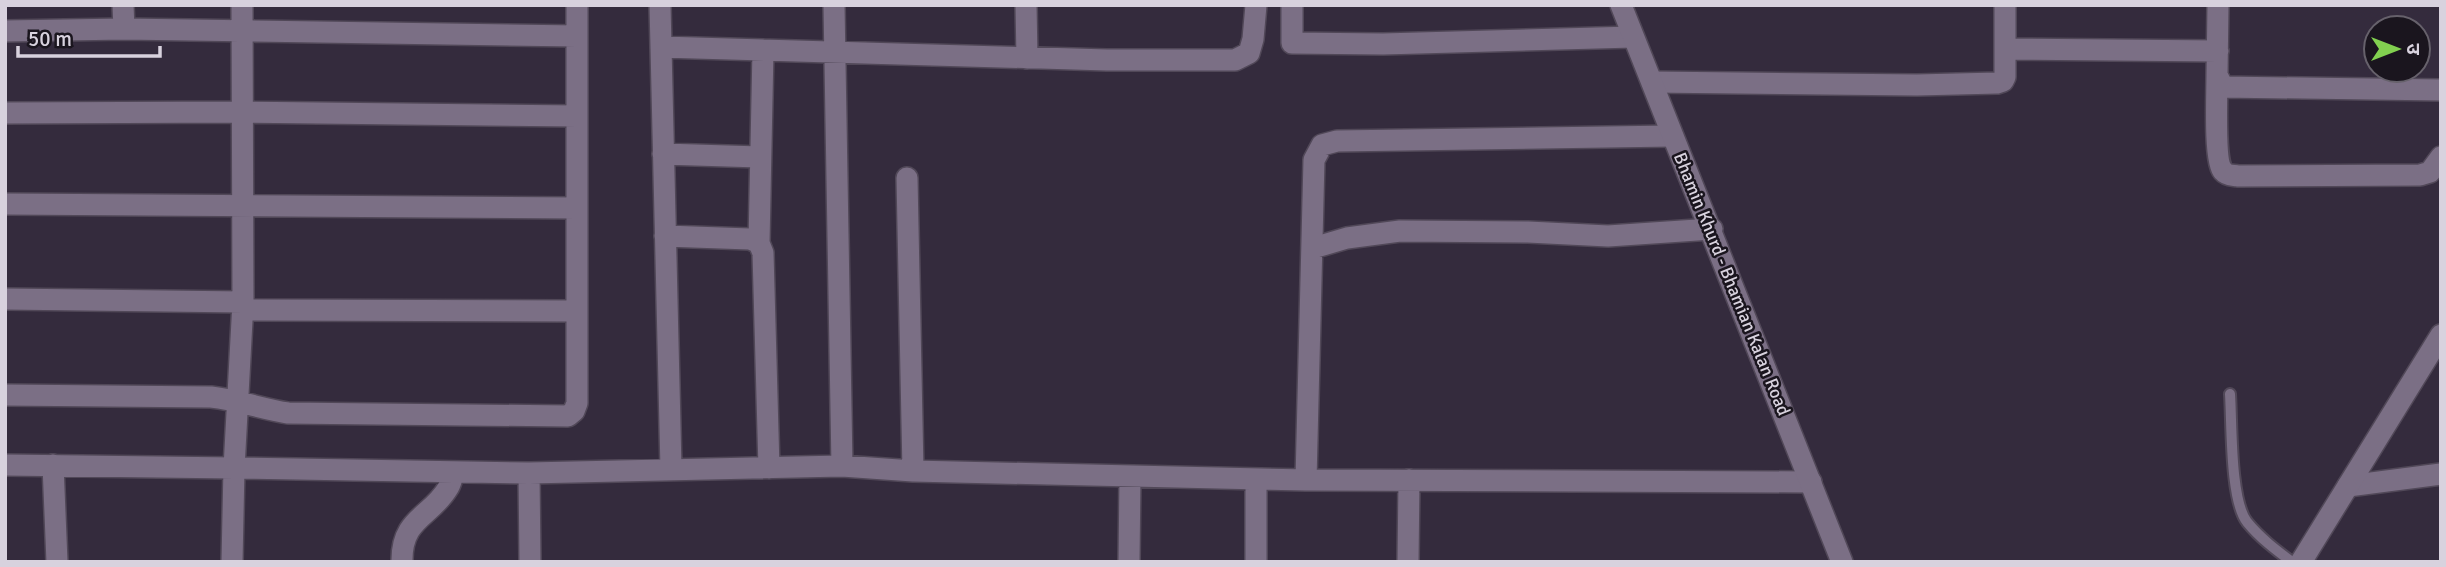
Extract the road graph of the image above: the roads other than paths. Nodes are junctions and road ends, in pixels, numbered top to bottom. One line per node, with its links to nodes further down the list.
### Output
1 (123, 5): 12 (street)
2 (242, 5): 14 (street)
3 (577, 5): 15 (street)
4 (660, 5): 17 (street)
5 (834, 5): 21 (street)
6 (1026, 5): 22 (street)
7 (1256, 5): 22 (street)
8 (1292, 5): 16 (street)
9 (1621, 5): 16 (street, Bhamin Khurd - Bhamian Kalan Road)
10 (2006, 5): 18 (street)
11 (2218, 5): 20 (street)
12 (124, 29): 13 (street); 14 (street)
13 (5, 31)
14 (242, 32): 15 (street); 26 (street)
15 (577, 36): 28 (street)
16 (1633, 37): 24 (street, Bhamin Khurd - Bhamian Kalan Road)
17 (661, 47): 19 (street); 30 (street)
18 (2007, 49): 20 (street); 24 (street)
19 (763, 50): 21 (street); 31 (street)
20 (2218, 51): 23 (street)
21 (834, 53): 22 (street); 50 (street)
22 (1027, 58)
23 (2217, 75): 25 (street); 32 (street)
24 (1652, 82): 29 (street, Bhamin Khurd - Bhamian Kalan Road)
25 (2441, 90)
26 (241, 112): 27 (street); 28 (street); 35 (street)
27 (5, 113)
28 (577, 116): 36 (street)
29 (1672, 136): 37 (street, Bhamin Khurd - Bhamian Kalan Road); 40 (street)
30 (663, 155): 31 (street); 38 (street)
31 (760, 157): 39 (street)
32 (2441, 157)
33 (907, 178): 54 (street)
34 (5, 204): 35 (street)
35 (243, 207): 36 (street); 42 (street)
36 (577, 208): 43 (street)
37 (1712, 229): 40 (street); 62 (street, Bhamin Khurd - Bhamian Kalan Road)
38 (665, 236): 39 (street); 53 (street)
39 (759, 243): 52 (street)
40 (1313, 248): 60 (street)
41 (5, 299): 42 (street)
42 (242, 306): 43 (street); 47 (street)
43 (577, 312): 47 (street)
44 (2441, 335): 63 (street)
45 (2230, 394): 72 (lane)
46 (5, 395): 47 (street)
47 (238, 400): 51 (street)
48 (53, 465): 49 (street); 51 (street); 64 (street)
49 (5, 466)
50 (842, 466): 52 (street); 54 (street)
51 (234, 468): 55 (street); 65 (street)
52 (769, 468): 53 (street)
53 (671, 469): 56 (street)
54 (914, 471): 58 (street)
55 (454, 472): 56 (street); 66 (street)
56 (529, 473): 67 (street)
57 (2441, 474): 63 (street)
58 (1130, 476): 59 (street); 68 (street)
59 (1256, 479): 60 (street); 69 (street)
60 (1306, 480): 61 (street)
61 (1409, 480): 62 (street); 70 (street)
62 (1811, 482): 71 (street, Bhamin Khurd - Bhamian Kalan Road)
63 (2348, 486): 73 (street)
64 (57, 562)
65 (232, 562)
66 (402, 562)
67 (530, 562)
68 (1129, 562)
69 (1256, 562)
70 (1409, 562)
71 (1842, 562)
72 (2292, 562)
73 (2301, 562)

